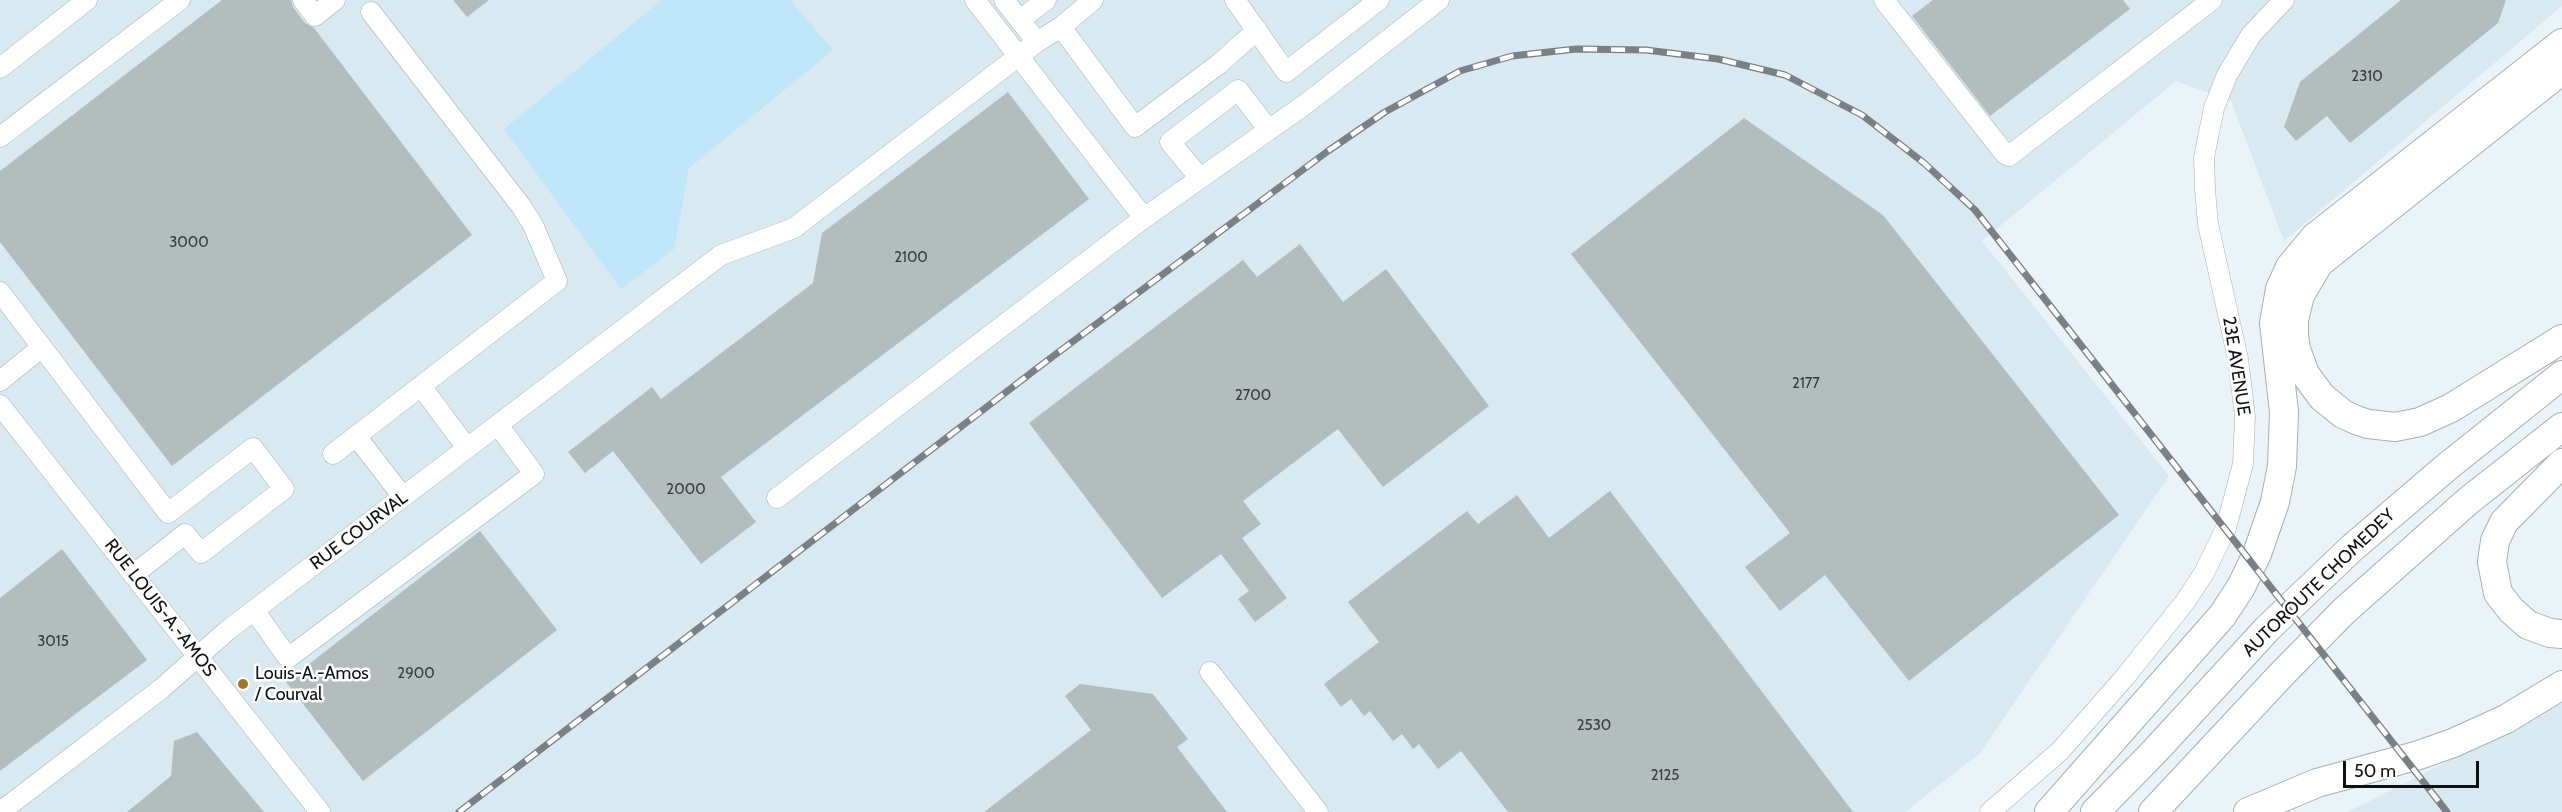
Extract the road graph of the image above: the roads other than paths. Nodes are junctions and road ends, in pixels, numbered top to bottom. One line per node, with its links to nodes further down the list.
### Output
1 (87, 0): 22 (street)
2 (180, 0): 25 (street)
3 (303, 0): 4 (street)
4 (336, 0)
5 (975, 0): 21 (street)
6 (1004, 0): 16 (street)
7 (1046, 0): 16 (street)
8 (1093, 0): 17 (street, RUE COURVAL)
9 (1235, 0): 18 (street)
10 (1379, 0): 18 (street)
11 (1439, 0): 24 (street)
12 (1884, 0): 13 (street)
13 (2212, 0)
14 (2284, 0): 54 (street, 23E AVENUE)
15 (371, 12): 33 (street)
16 (1020, 20): 19 (street)
17 (1061, 27): 18 (street); 19 (street, RUE COURVAL)
18 (1257, 30)
19 (1037, 42): 21 (street, RUE COURVAL)
20 (2562, 44): 55 (highway)
21 (1020, 56): 27 (street); 35 (street, RUE COURVAL)
22 (0, 69)
23 (2562, 70): 29 (highway)
24 (1269, 130): 26 (street); 26 (street)
25 (0, 137)
26 (1200, 178): 27 (street)
27 (1144, 218): 42 (street)
28 (0, 292): 30 (street)
29 (2562, 339)
30 (42, 347): 32 (street); 43 (street)
31 (2562, 375): 56 (highway, AUTOROUTE CHOMEDEY)
32 (0, 381)
33 (421, 386): 37 (street); 38 (street)
34 (0, 405): 45 (street, RUE LOUIS-A.-AMOS)
35 (498, 425): 38 (street, RUE COURVAL); 46 (street)
36 (2562, 427): 57 (highway, AUTOROUTE CHOMEDEY)
37 (356, 436): 39 (street); 41 (street)
38 (467, 448): 41 (street, RUE COURVAL)
39 (333, 454)
40 (2562, 463): 47 (highway)
41 (403, 497): 46 (street, RUE COURVAL)
42 (777, 498)
43 (168, 513): 44 (street); 44 (street)
44 (185, 534): 45 (street)
45 (133, 575): 48 (street, RUE LOUIS-A.-AMOS)
46 (254, 610): 48 (street, RUE COURVAL)
47 (2562, 634)
48 (198, 657): 51 (street, RUE COURVAL); 52 (street, RUE LOUIS-A.-AMOS)
49 (1210, 672): 53 (street)
50 (2562, 685): 58 (highway)
51 (0, 812)
52 (320, 812)
53 (1318, 812)
54 (1990, 812)
55 (2049, 812)
56 (2095, 812)
57 (2153, 812)
58 (2248, 812)

